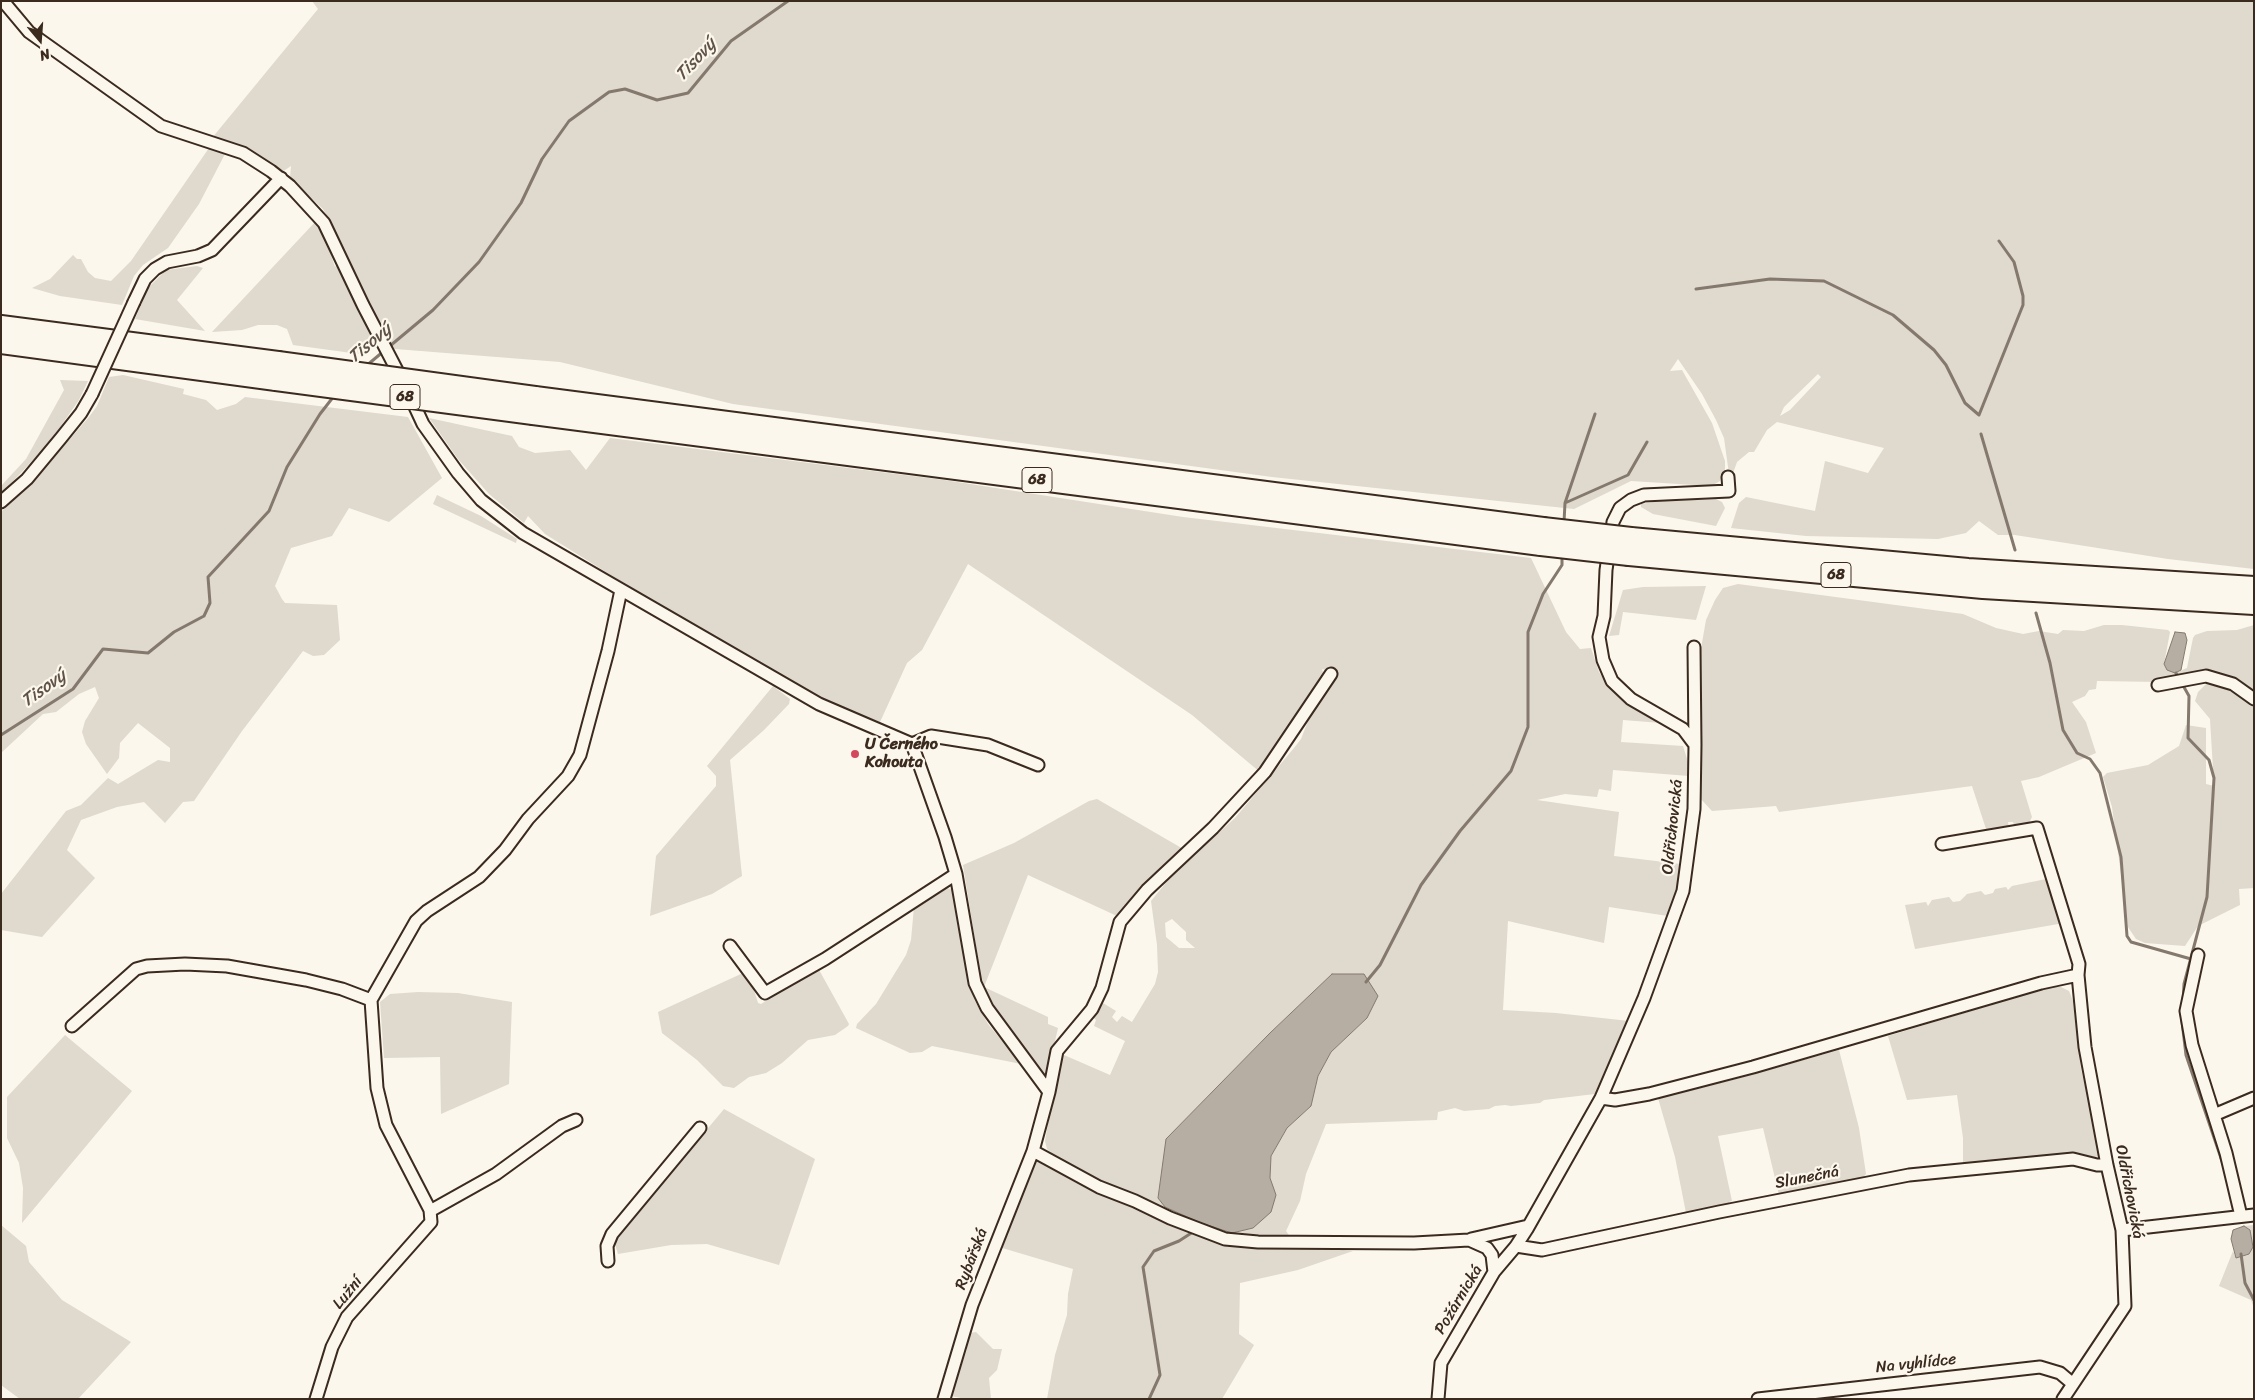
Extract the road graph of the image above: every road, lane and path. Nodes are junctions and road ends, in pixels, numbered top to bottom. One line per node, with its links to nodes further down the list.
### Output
1 (3, 1): 2 (street)
2 (281, 178): 7 (street, bridge); 10 (street)
3 (1, 326): 5 (highway, 68)
4 (1, 343): 5 (highway, 68)
5 (277, 371): 8 (highway, 68, bridge)
6 (1728, 477): 17 (street)
7 (1, 502)
8 (1630, 546): 9 (highway, 68); 11 (highway, 68)
9 (2254, 587)
10 (620, 590): 16 (street); 24 (street)
11 (2254, 604)
12 (1694, 647): 17 (street, Oldřichovická)
13 (1331, 674): 26 (street, Rybářská)
14 (2158, 685): 15 (street)
15 (2254, 699)
16 (912, 744): 18 (street); 20 (street)
17 (1695, 745): 27 (street, Oldřichovická)
18 (1038, 765)
19 (1942, 844): 23 (street, Oldřichovická)
20 (956, 874): 21 (street); 26 (street)
21 (730, 946)
22 (2198, 956): 29 (street)
23 (2078, 975): 27 (street); 33 (street, Oldřichovická)
24 (371, 1000): 25 (street); 36 (street)
25 (72, 1026)
26 (1049, 1092): 32 (street, Rybářská)
27 (1601, 1098): 37 (street, Oldřichovická)
28 (2254, 1098): 29 (street)
29 (2214, 1115): 35 (street)
30 (576, 1120): 36 (street, Lužní)
31 (700, 1128): 41 (street)
32 (1033, 1151): 39 (street); 45 (street, Rybářská)
33 (2106, 1165): 38 (street, Oldřichovická); 40 (street, Slunečná)
34 (2254, 1215): 35 (street)
35 (2241, 1216): 38 (street)
36 (430, 1217): 44 (street, Lužní)
37 (1528, 1226): 39 (street); 40 (street, Požárnická)
38 (2122, 1230): 43 (street, Oldřichovická)
39 (1469, 1240): 42 (street)
40 (1516, 1246): 42 (street, Požárnická)
41 (608, 1261)
42 (1494, 1272): 46 (street, Požárnická)
43 (2073, 1384): 47 (street, Na vyhlídce); 48 (street, Oldřichovická)
44 (316, 1399)
45 (944, 1399)
46 (1438, 1399)
47 (1758, 1399)
48 (2063, 1399)

